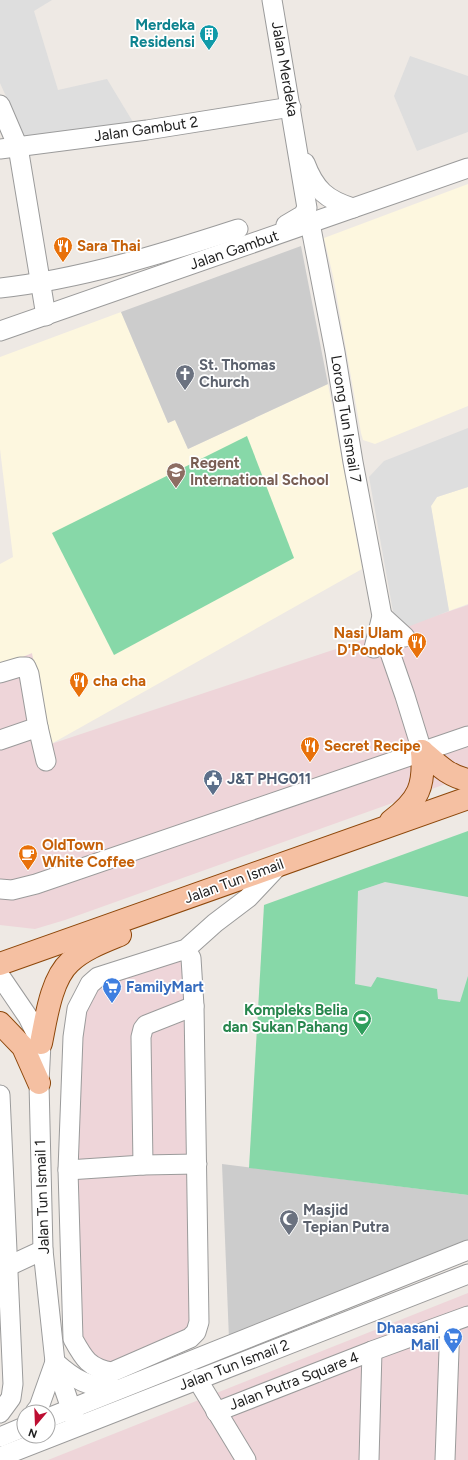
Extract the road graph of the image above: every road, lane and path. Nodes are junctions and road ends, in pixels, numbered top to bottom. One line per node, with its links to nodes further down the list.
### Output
1 (272, 0): 3 (street, Jalan Merdeka)
2 (0, 105): 5 (street)
3 (291, 107): 4 (street, Jalan Merdeka); 5 (street, Jalan Gambut 2)
4 (297, 137): 7 (street, Jalan Merdeka); 11 (street, Jalan Merdeka)
5 (9, 148): 15 (street)
6 (468, 168): 7 (street, Jalan Gambut)
7 (353, 208): 8 (street, Jalan Gambut)
8 (310, 223): 11 (street, Jalan Gambut); 19 (street, Lorong Tun Ismail 7)
9 (238, 230): 10 (street)
10 (217, 236): 12 (street); 13 (street)
11 (255, 243): 13 (street, Jalan Gambut)
12 (171, 251): 14 (street); 15 (street)
13 (223, 254): 14 (street, Jalan Gambut)
14 (177, 270): 17 (street, Jalan Gambut)
15 (40, 284): 16 (street); 17 (street)
16 (0, 288)
17 (46, 316): 18 (street, Jalan Gambut)
18 (0, 331)
19 (382, 616): 20 (street); 25 (street, Lorong Tun Ismail 7)
20 (405, 637)
21 (0, 673): 22 (street)
22 (38, 726): 24 (street); 26 (street)
23 (468, 736): 25 (street)
24 (0, 740)
25 (422, 751): 27 (main road); 29 (main road); 31 (street)
26 (46, 761)
27 (468, 780)
28 (468, 798): 29 (main road, Jalan Tun Ismail)
29 (383, 828): 30 (main road, Jalan Tun Ismail)
30 (280, 864): 32 (main road, Jalan Tun Ismail); 33 (street)
31 (0, 889)
32 (167, 905): 34 (main road, Jalan Tun Ismail); 38 (main road)
33 (186, 949): 36 (street); 43 (street)
34 (0, 964)
35 (0, 976): 38 (street, Jalan Tun Ismail 1)
36 (194, 1006): 41 (street); 42 (street)
37 (0, 1023): 39 (main road)
38 (41, 1043): 39 (street, Jalan Tun Ismail 1)
39 (39, 1083): 44 (street, Jalan Tun Ismail 1)
40 (0, 1095): 46 (street)
41 (196, 1164): 42 (street); 50 (street)
42 (143, 1165): 43 (street)
43 (68, 1170): 50 (street)
44 (43, 1250): 46 (street); 52 (street, Jalan Tun Ismail 1)
45 (468, 1250): 53 (street, Jalan Tun Ismail 2)
46 (4, 1268): 58 (street)
47 (468, 1274): 54 (street, Jalan Tun Ismail 2)
48 (468, 1316): 49 (street, Jalan Putra Square 4)
49 (450, 1323): 51 (street, Jalan Putra Square 4); 66 (street)
50 (180, 1342): 53 (street)
51 (372, 1351): 57 (street, Jalan Putra Square 4); 65 (street, Jalan Putra Square 4)
52 (55, 1362): 55 (street); 56 (street); 60 (street, Jalan Tun Ismail 1)
53 (188, 1362): 55 (street, Jalan Tun Ismail 2)
54 (198, 1379): 57 (street); 60 (street, Jalan Tun Ismail 2)
55 (118, 1390): 60 (street, Jalan Tun Ismail 2)
56 (40, 1404)
57 (216, 1412): 64 (street)
58 (0, 1413)
59 (56, 1419): 60 (street, Jalan Tun Ismail 2)
60 (79, 1423): 63 (street, Jalan Tun Ismail 2)
61 (16, 1430): 62 (street)
62 (0, 1437)
63 (0, 1457)
64 (246, 1460)
65 (369, 1460)
66 (445, 1460)

